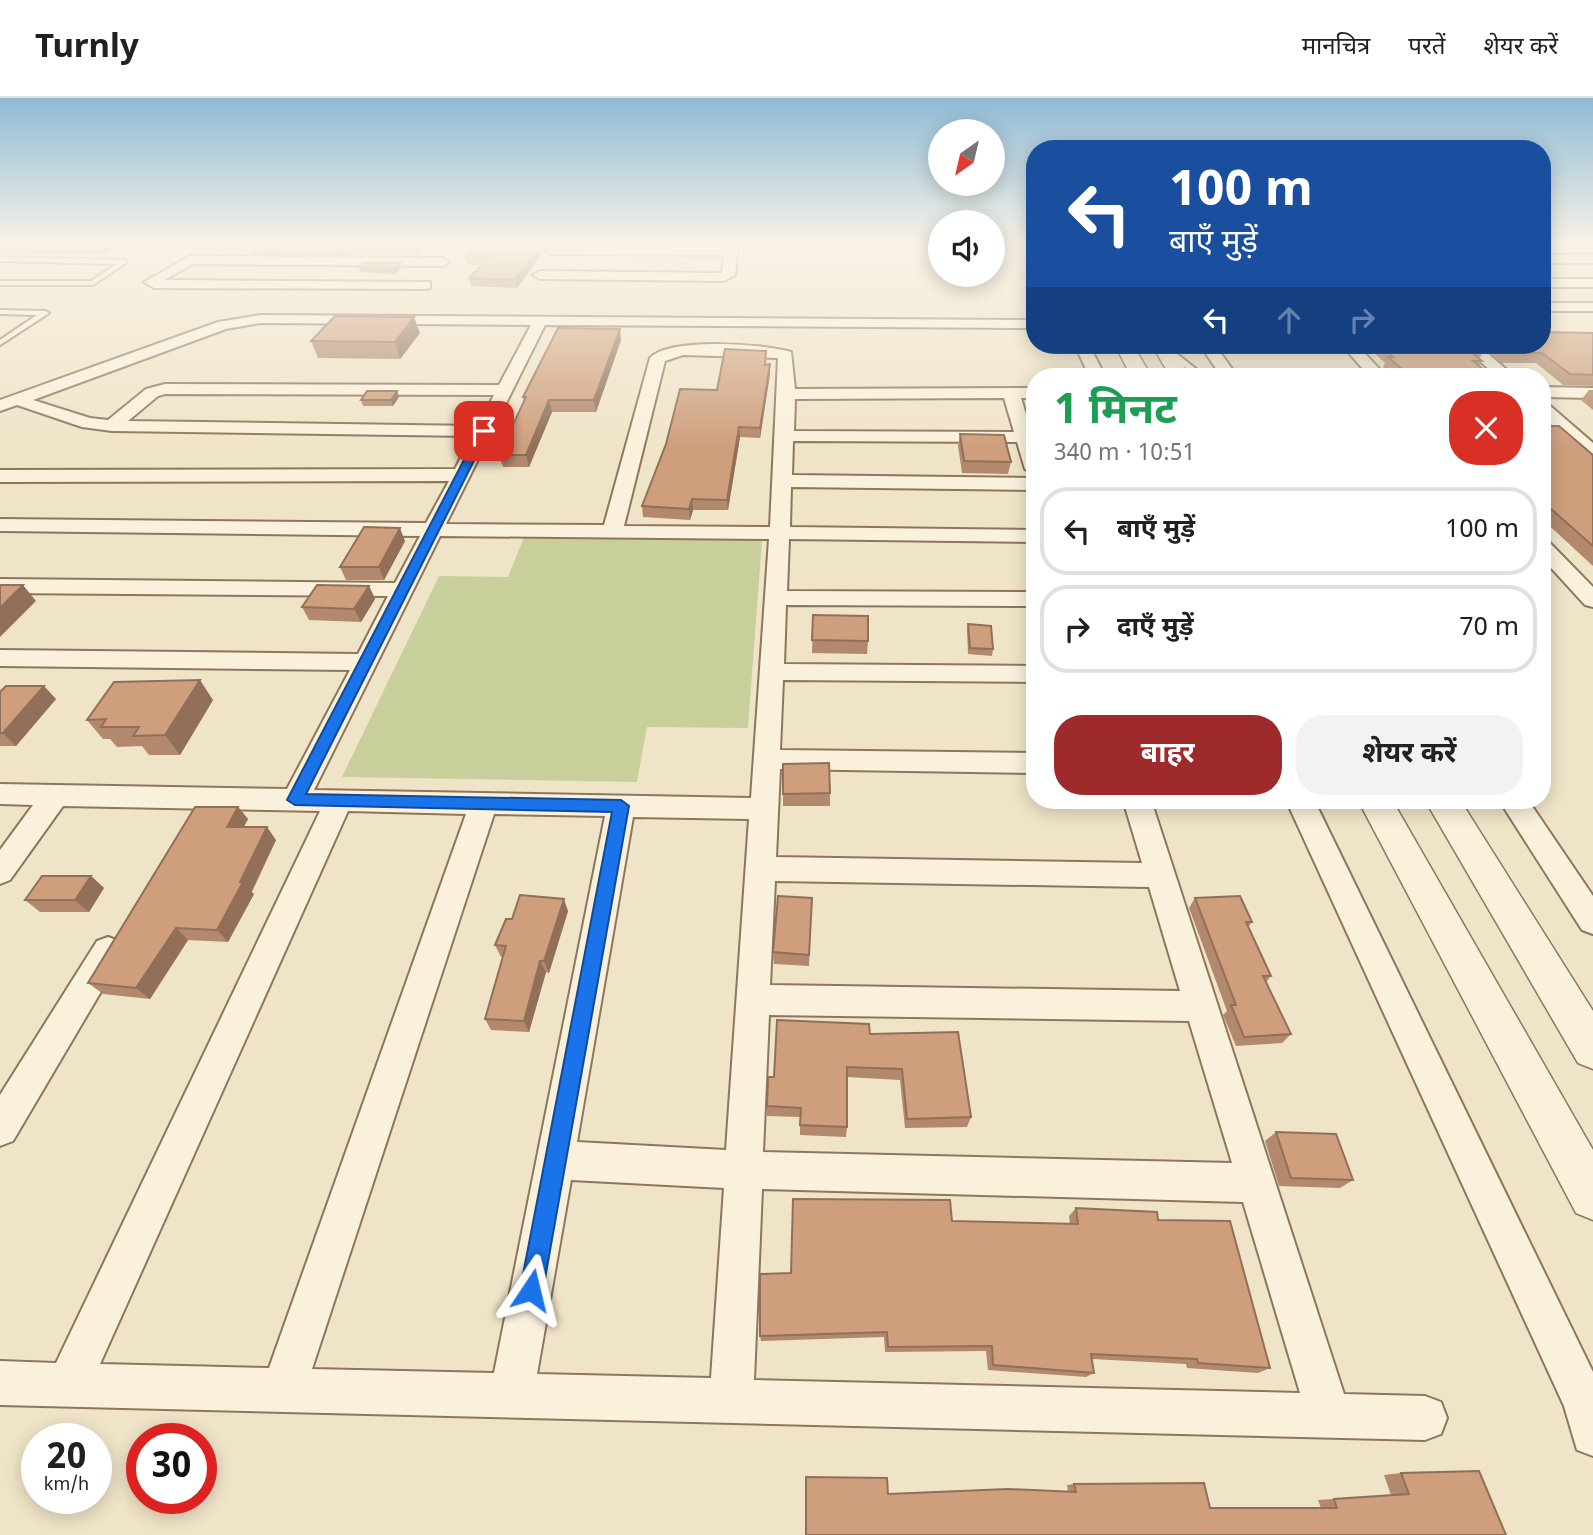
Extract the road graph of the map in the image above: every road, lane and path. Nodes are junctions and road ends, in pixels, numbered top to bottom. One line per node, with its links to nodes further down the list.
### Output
1 (45, 313): 6 (lane)
2 (403, 313): 3 (street)
3 (398, 320): 4 (street); 19 (street)
4 (540, 321): 5 (street); 13 (street)
5 (1026, 324)
6 (0, 343)
7 (1173, 354): 10 (lane)
8 (1357, 354): 11 (street)
9 (1480, 354): 12 (street)
10 (1190, 368)
11 (1371, 368)
12 (1496, 368)
13 (505, 390): 21 (street); 22 (street)
14 (1551, 392): 16 (street)
15 (1026, 393): 18 (street)
16 (1593, 393)
17 (787, 394): 18 (street); 23 (street); 33 (street)
18 (1011, 394): 24 (street)
19 (9, 403): 21 (street)
20 (1551, 416): 26 (street)
21 (111, 426): 22 (street)
22 (484, 431): 27 (street)
23 (785, 436): 24 (street); 29 (street)
24 (1024, 437): 25 (street)
25 (1026, 443)
26 (1593, 452)
27 (461, 475): 28 (street); 32 (street)
28 (0, 476)
29 (782, 481): 30 (street); 34 (street)
30 (1026, 484)
31 (0, 525): 32 (street)
32 (433, 530): 33 (street); 38 (street)
33 (612, 533): 34 (street)
34 (779, 536): 35 (street); 39 (street)
35 (1026, 536)
36 (1551, 556): 41 (street)
37 (0, 586): 38 (street)
38 (402, 590): 43 (street)
39 (776, 598): 40 (street); 44 (street)
40 (1026, 599)
41 (1593, 600)
42 (0, 658): 43 (street)
43 (366, 662): 51 (street)
44 (772, 672): 45 (street); 46 (street)
45 (1026, 674)
46 (767, 759): 47 (street); 55 (street)
47 (1026, 763)
48 (0, 794): 49 (street)
49 (56, 795): 50 (street); 63 (street)
50 (201, 798): 51 (street); 61 (street)
51 (295, 800): 52 (street)
52 (339, 800): 53 (street); 76 (street)
53 (484, 803): 54 (street); 77 (street)
54 (621, 806): 55 (street); 71 (street)
55 (764, 808): 62 (street)
56 (1140, 809): 64 (street)
57 (1304, 809): 82 (street)
58 (1380, 809): 74 (street)
59 (1448, 809): 69 (street)
60 (1519, 809): 65 (street)
61 (179, 833)
62 (761, 869): 64 (street); 67 (street)
63 (0, 872)
64 (1161, 875): 68 (street)
65 (1593, 921)
66 (122, 927): 70 (street)
67 (753, 1000): 68 (street); 72 (street)
68 (1202, 1006): 73 (street)
69 (1593, 1049)
70 (0, 1128)
71 (555, 1160): 72 (street); 78 (street)
72 (744, 1170): 73 (street); 79 (street)
73 (1257, 1183): 80 (street)
74 (1593, 1196)
75 (0, 1383): 76 (street)
76 (68, 1385): 77 (street)
77 (283, 1390): 78 (street)
78 (512, 1395): 79 (street)
79 (731, 1401): 80 (street)
80 (1329, 1416): 81 (street)
81 (1425, 1418)
82 (1593, 1434)

